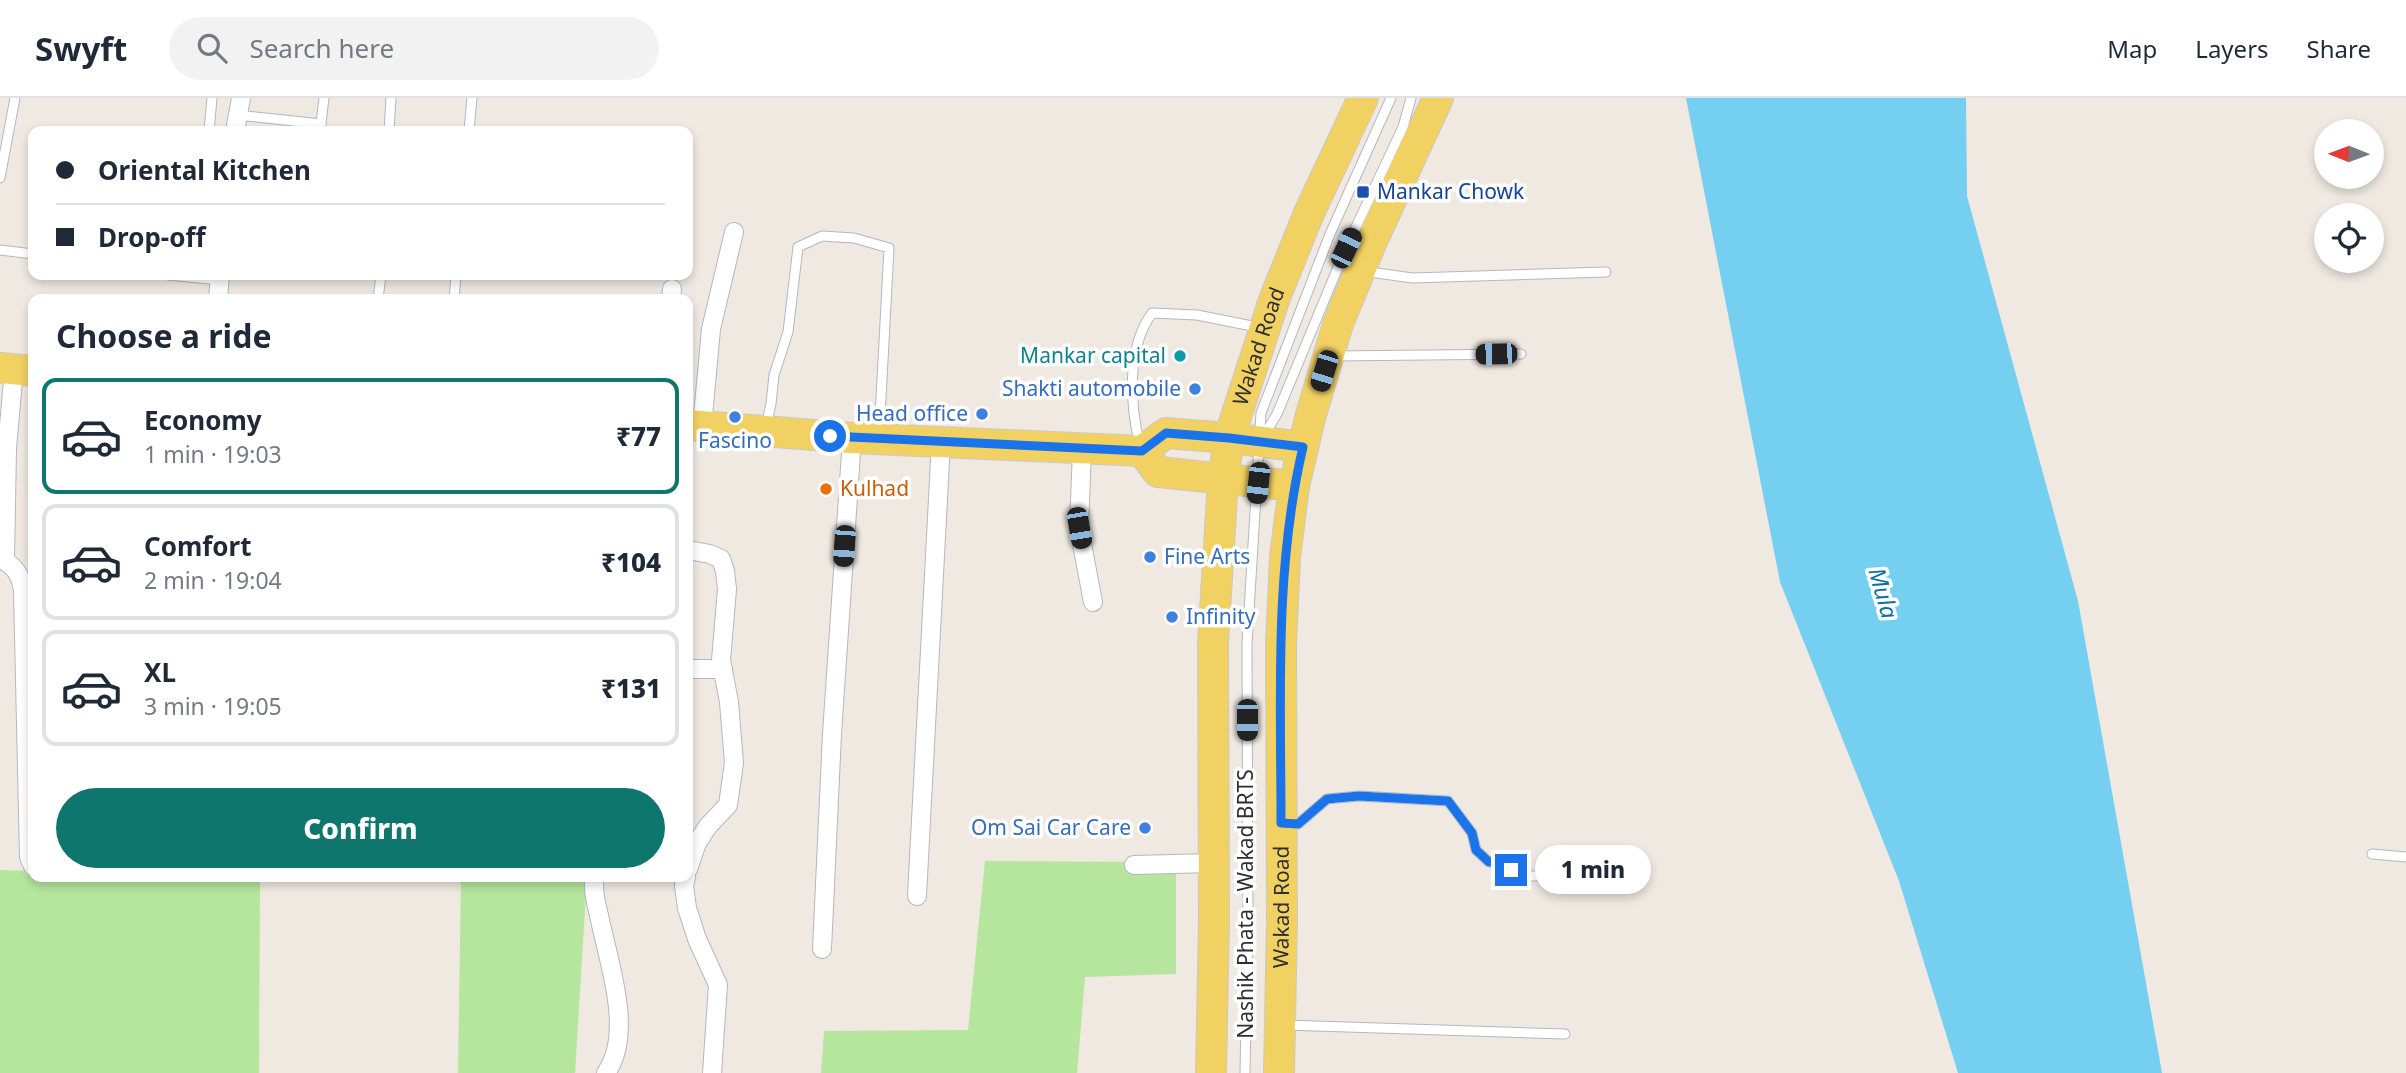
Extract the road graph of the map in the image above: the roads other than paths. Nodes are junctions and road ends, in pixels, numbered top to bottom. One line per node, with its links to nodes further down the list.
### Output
1 (15, 98): 16 (lane)
2 (212, 98): 11 (lane)
3 (324, 98): 13 (lane)
4 (391, 98): 14 (lane)
5 (472, 98): 15 (lane)
6 (1363, 98): 22 (main road, Wakad Road)
7 (1391, 98): 31 (lane, Nashik Phata - Wakad BRTS)
8 (1411, 98): 31 (lane, Nashik Phata - Wakad BRTS)
9 (1438, 98): 20 (main road, Wakad Road)
10 (237, 115): 12 (lane)
11 (209, 126)
12 (308, 126)
13 (321, 126)
14 (388, 126)
15 (469, 126)
16 (0, 178)
17 (734, 232): 26 (street)
18 (0, 250): 19 (lane)
19 (28, 253)
20 (1360, 271): 21 (lane); 24 (main road, Wakad Road)
21 (1606, 272)
22 (1265, 328): 29 (main road, Wakad Road); 35 (lane)
23 (1521, 354): 24 (lane)
24 (1328, 356): 32 (main road, Wakad Road)
25 (16, 370): 33 (street)
26 (695, 426): 27 (main road)
27 (765, 431): 28 (main road); 28 (lane)
28 (865, 438): 30 (main road); 55 (street)
29 (1229, 438): 31 (main road); 35 (main road); 36 (main road, Wakad Road)
30 (941, 442): 34 (main road); 54 (street)
31 (1260, 442): 32 (main road); 37 (lane, Nashik Phata - Wakad BRTS)
32 (1303, 447): 38 (main road, Wakad Road)
33 (4, 448): 40 (street)
34 (1082, 449): 35 (main road); 41 (street)
35 (1142, 451): 36 (main road)
36 (1223, 480): 37 (main road); 49 (main road, Wakad Road)
37 (1258, 483): 38 (main road); 61 (lane, Nashik Phata - Wakad BRTS)
38 (1294, 486): 45 (main road, Wakad Road)
39 (693, 551): 44 (street)
40 (3, 561): 42 (street)
41 (1093, 602)
42 (28, 624)
43 (693, 669): 44 (street)
44 (723, 669): 47 (street)
45 (1281, 823): 51 (lane); 56 (main road, Wakad Road)
46 (2372, 854): 48 (lane)
47 (693, 855)
48 (2406, 857)
49 (1213, 863): 50 (street); 60 (main road, Wakad Road)
50 (1133, 865)
51 (1538, 876)
52 (595, 882): 58 (street)
53 (685, 882): 59 (street)
54 (917, 896)
55 (822, 949)
56 (1280, 1024): 57 (lane); 62 (main road, Wakad Road)
57 (1565, 1034)
58 (606, 1073)
59 (712, 1073)
60 (1211, 1073)
61 (1245, 1073)
62 (1279, 1073)

